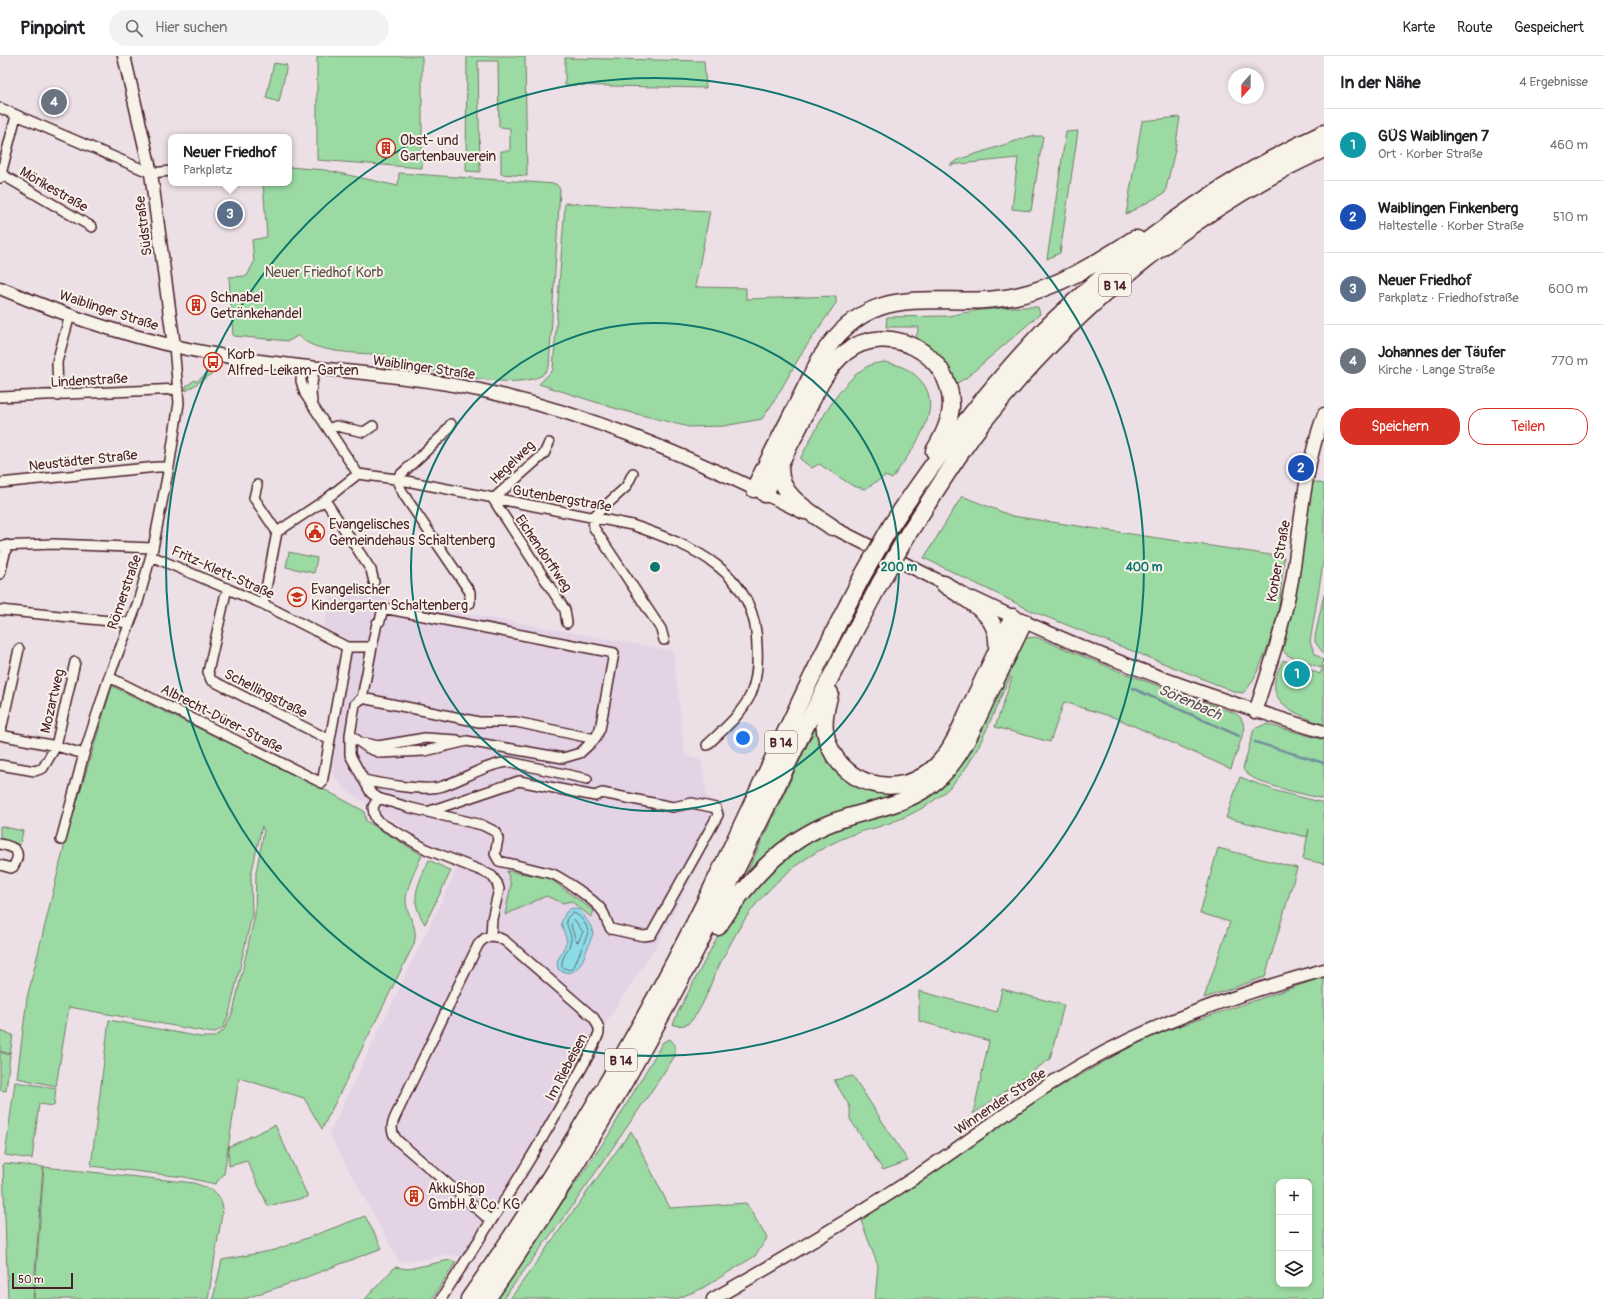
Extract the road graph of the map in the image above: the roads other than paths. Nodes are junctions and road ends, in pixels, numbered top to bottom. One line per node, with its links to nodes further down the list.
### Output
1 (124, 56): 7 (street, Südstraße)
2 (0, 108): 3 (street)
3 (16, 116): 7 (street); 8 (street)
4 (1324, 133): 10 (highway, B 14)
5 (1324, 149): 55 (highway, B 14, bridge)
6 (168, 170): 7 (street)
7 (151, 173): 13 (street, Südstraße)
8 (1, 176): 9 (street, Mörikestraße)
9 (92, 227)
10 (1149, 238): 27 (highway, B 14); 31 (highway)
11 (0, 288): 12 (street, Waiblinger Straße)
12 (70, 315): 13 (street, Waiblinger Straße); 16 (street)
13 (174, 346): 14 (street, Waiblinger Straße); 15 (street, Römerstraße)
14 (308, 368): 21 (street); 31 (street, Waiblinger Straße)
15 (179, 389): 16 (street, Lindenstraße); 24 (street, Römerstraße)
16 (58, 396): 17 (street, Lindenstraße)
17 (0, 397)
18 (1323, 422): 58 (street, Korber Straße)
19 (451, 424): 28 (street)
20 (372, 426): 21 (street)
21 (329, 429): 26 (street)
22 (549, 443): 32 (street, Hegelweg)
23 (782, 460): 27 (highway); 31 (highway); 35 (highway)
24 (169, 467): 29 (street, Neustädter Straße); 38 (street, Römerstraße)
25 (633, 473): 34 (street)
26 (358, 474): 28 (street, Gutenbergstraße); 33 (street)
27 (925, 474): 80 (highway, B 14, bridge)
28 (396, 479): 32 (street, Gutenbergstraße); 44 (street)
29 (0, 482)
30 (257, 485): 36 (street)
31 (760, 491): 35 (street, Waiblinger Straße)
32 (493, 499): 34 (street, Gutenbergstraße); 48 (street, Eichendorffweg)
33 (325, 500): 36 (street); 40 (street)
34 (593, 517): 49 (street); 64 (street, Gutenbergstraße)
35 (832, 528): 41 (street, Waiblinger Straße)
36 (277, 532): 43 (street)
37 (4, 545): 38 (street, Fritz-Klett-Straße); 39 (street)
38 (152, 552): 42 (street, Fritz-Klett-Straße); 47 (street, Römerstraße)
39 (0, 574)
40 (374, 582)
41 (944, 584): 46 (street, Waiblinger Straße); 53 (highway)
42 (227, 588): 43 (street, Fritz-Klett-Straße); 63 (street, Schellingstraße)
43 (264, 604): 50 (street, Fritz-Klett-Straße)
44 (470, 604)
45 (0, 610): 47 (street)
46 (1018, 620): 53 (highway); 58 (street, Waiblinger Straße); 76 (highway)
47 (130, 623): 56 (street, Römerstraße)
48 (567, 623)
49 (664, 640)
50 (347, 647): 51 (street); 63 (street)
51 (372, 647): 57 (street); 62 (street)
52 (19, 649): 60 (street)
53 (997, 650): 55 (highway)
54 (75, 662): 65 (street, Mozartweg)
55 (839, 663): 76 (highway, B 14)
56 (109, 677): 63 (street, Albrecht-Dürer-Straße); 66 (street, Römerstraße)
57 (362, 698): 61 (street); 62 (street)
58 (1255, 712): 59 (street, Waiblinger Straße)
59 (1324, 732)
60 (0, 735): 65 (street)
61 (350, 735): 62 (street); 69 (street)
62 (595, 739)
63 (330, 740)
64 (707, 745)
65 (56, 746): 66 (street); 67 (street, Mozartweg)
66 (84, 754): 72 (street, Römerstraße)
67 (0, 765)
68 (587, 779): 69 (street)
69 (364, 780): 70 (street)
70 (378, 798): 71 (street); 75 (street)
71 (427, 812): 71 (street)
72 (61, 840)
73 (0, 844): 74 (street)
74 (0, 865)
75 (491, 935): 78 (street); 78 (street, Im Riebeisen)
76 (700, 943): 81 (highway, B 14)
77 (1324, 970): 82 (street, Winnender Straße)
78 (492, 1221): 79 (street, Im Riebeisen)
79 (441, 1299)
80 (469, 1299)
81 (487, 1299)
82 (713, 1299)

